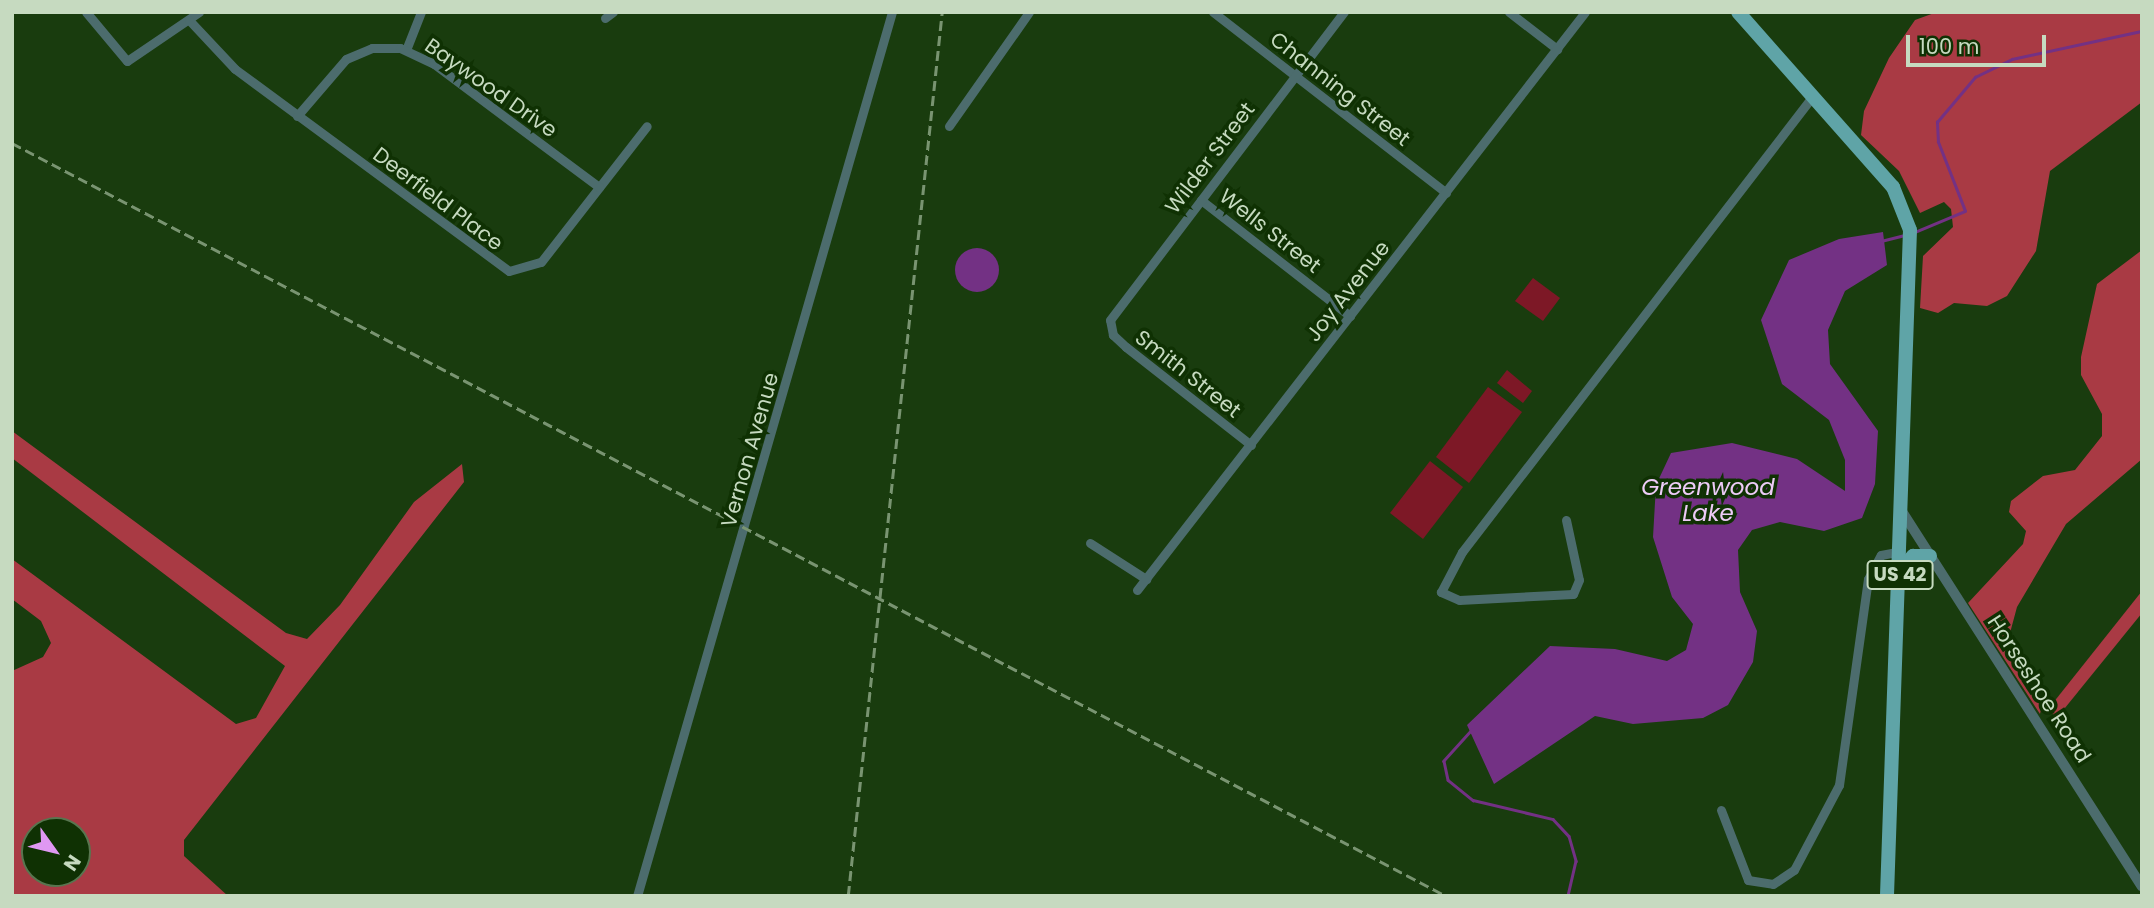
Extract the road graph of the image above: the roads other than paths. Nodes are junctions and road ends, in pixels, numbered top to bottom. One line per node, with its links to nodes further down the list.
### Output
1 (86, 12): 11 (street)
2 (199, 12): 11 (street)
3 (421, 12): 13 (street)
4 (892, 12): 35 (street, Vernon Avenue)
5 (1029, 12): 18 (street)
6 (1213, 12): 14 (street, Channing Street)
7 (1344, 12): 14 (street, Wilder Street)
8 (1508, 12): 12 (street)
9 (1585, 12): 12 (street, Joy Avenue)
10 (1738, 12): 15 (main road, US 42)
11 (188, 20): 16 (street, Deerfield Place)
12 (1557, 49): 20 (street, Joy Avenue)
13 (406, 50): 16 (street, Baywood Drive); 19 (street, Baywood Drive)
14 (1295, 76): 20 (street, Channing Street); 21 (street, Wilder Street)
15 (1812, 97): 25 (main road, US 42); 26 (street)
16 (297, 116): 19 (street, Deerfield Place)
17 (647, 126): 19 (street, Deerfield Place)
18 (949, 126)
19 (599, 187)
20 (1446, 194): 22 (street, Joy Avenue)
21 (1201, 200): 22 (street, Wells Street); 23 (street, Wilder Street)
22 (1350, 316): 24 (street, Joy Avenue)
23 (1109, 326): 24 (street, Smith Street)
24 (1251, 445): 31 (street, Joy Avenue)
25 (1903, 513): 28 (main road, US 42); 29 (street, Horseshoe Road)
26 (1566, 520)
27 (1090, 543): 31 (street)
28 (1901, 551): 30 (main road, US 42); 33 (street)
29 (1930, 556): 30 (main road); 34 (street, Horseshoe Road)
30 (1900, 569): 36 (main road, US 42)
31 (1146, 579): 32 (street, Joy Avenue)
32 (1137, 590)
33 (1721, 810)
34 (2142, 886)
35 (637, 896)
36 (1887, 896)

